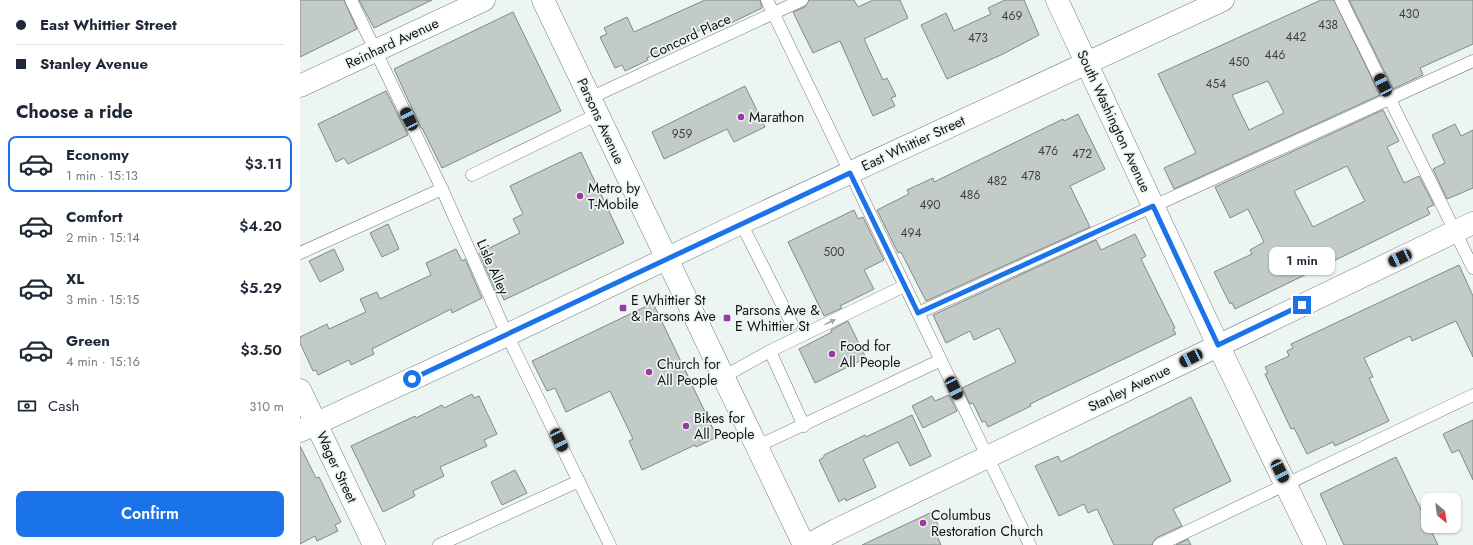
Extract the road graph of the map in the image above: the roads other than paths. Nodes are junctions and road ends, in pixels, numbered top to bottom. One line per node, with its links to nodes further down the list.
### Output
1 (351, 0): 10 (lane, Lisle Alley)
2 (484, 0): 10 (street, Reinhard Avenue)
3 (543, 0): 15 (street, Parsons Avenue)
4 (767, 0): 9 (lane)
5 (802, 0): 9 (lane, Concord Place)
6 (1057, 0): 12 (street, South Washington Avenue)
7 (1223, 0): 12 (street, East Whittier Street)
8 (1341, 0): 14 (lane)
9 (774, 13): 15 (lane, Concord Place); 16 (lane)
10 (375, 50): 13 (street, Reinhard Avenue); 18 (lane, Lisle Alley)
11 (1473, 60): 14 (lane)
12 (1087, 64): 16 (street, East Whittier Street); 19 (street, South Washington Avenue)
13 (300, 86)
14 (1390, 99): 19 (lane); 21 (lane)
15 (594, 106): 17 (lane, Concord Place); 23 (street, Parsons Avenue)
16 (850, 173): 20 (street, East Whittier Street); 25 (lane)
17 (472, 175)
18 (442, 189): 22 (lane); 28 (lane, Lisle Alley)
19 (1153, 206): 26 (lane); 29 (street, South Washington Avenue)
20 (741, 222): 23 (street, East Whittier Street); 27 (lane)
21 (1464, 227): 24 (lane); 29 (street, Stanley Avenue)
22 (300, 253)
23 (666, 258): 28 (street, East Whittier Street); 32 (street, Parsons Avenue)
24 (1473, 268)
25 (904, 286): 26 (lane); 30 (lane, one-way to 25)
26 (918, 313): 31 (lane)
27 (792, 324)
28 (507, 335): 36 (street, East Whittier Street); 39 (lane, Lisle Alley)
29 (1218, 345): 38 (street, Stanley Avenue); 40 (street, South Washington Avenue)
30 (770, 351): 32 (lane); 35 (lane)
31 (940, 360): 35 (lane); 38 (lane)
32 (723, 377): 37 (street, Parsons Avenue)
33 (300, 390): 36 (street, Wager Street)
34 (1473, 395): 40 (lane)
35 (804, 426): 37 (lane)
36 (308, 428): 41 (street, Wager Street)
37 (756, 447): 44 (street, Parsons Avenue)
38 (988, 457): 45 (street, Stanley Avenue); 46 (lane)
39 (579, 481): 42 (lane); 43 (lane, Lisle Alley)
40 (1287, 485): 47 (lane); 48 (street, South Washington Avenue)
41 (374, 545)
42 (439, 545)
43 (610, 545)
44 (804, 545)
45 (808, 545)
46 (1030, 545)
47 (1159, 545)
48 (1316, 545)

